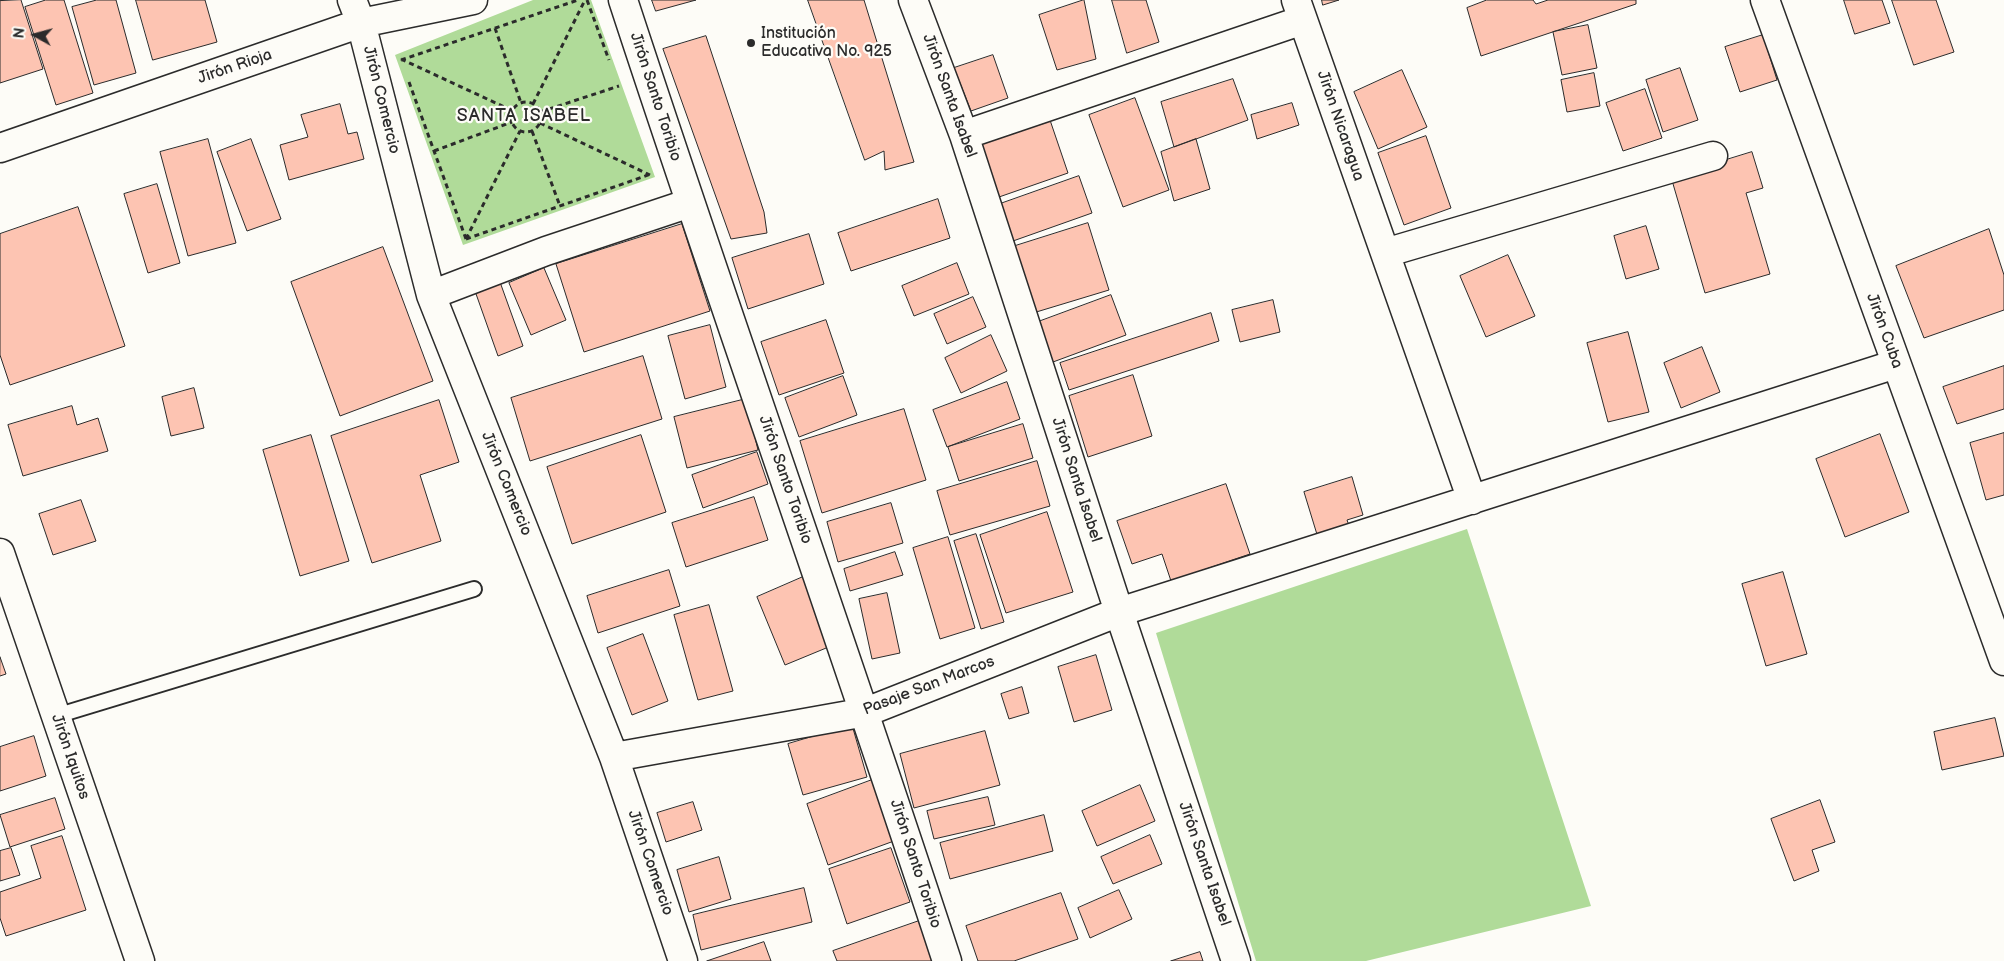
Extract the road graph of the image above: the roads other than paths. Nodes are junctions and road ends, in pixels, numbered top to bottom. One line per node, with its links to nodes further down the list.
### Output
1 (473, 0): 6 (street, Jirón Rioja)
2 (623, 0): 10 (street, Jirón Santo Toribio)
3 (913, 0): 7 (street, Jirón Santa Isabel)
4 (1765, 0): 13 (street, Jirón Cuba)
5 (1299, 10): 7 (street); 11 (street, Jirón Nicaragua)
6 (357, 12): 8 (street, Jirón Rioja); 12 (street, Jirón Comercio)
7 (964, 135): 17 (street, Jirón Santa Isabel)
8 (0, 148)
9 (1713, 156): 11 (street)
10 (690, 204): 12 (street); 19 (street, Jirón Santo Toribio)
11 (1385, 253): 14 (street, Jirón Nicaragua)
12 (431, 295): 21 (street, Jirón Comercio)
13 (1896, 364): 14 (street, Pasaje San Marcos); 18 (street, Jirón Cuba)
14 (1472, 500): 17 (street, Pasaje San Marcos)
15 (0, 553): 20 (street, Jirón Iquitos)
16 (474, 589): 20 (lane)
17 (1119, 612): 19 (street, Pasaje San Marcos); 25 (street, Jirón Santa Isabel)
18 (2004, 661)
19 (866, 712): 21 (street, Pasaje San Marcos); 24 (street, Jirón Santo Toribio)
20 (56, 716): 22 (street, Jirón Iquitos)
21 (614, 757): 23 (street, Jirón Comercio)
22 (140, 961)
23 (683, 961)
24 (947, 961)
25 (1236, 961)

